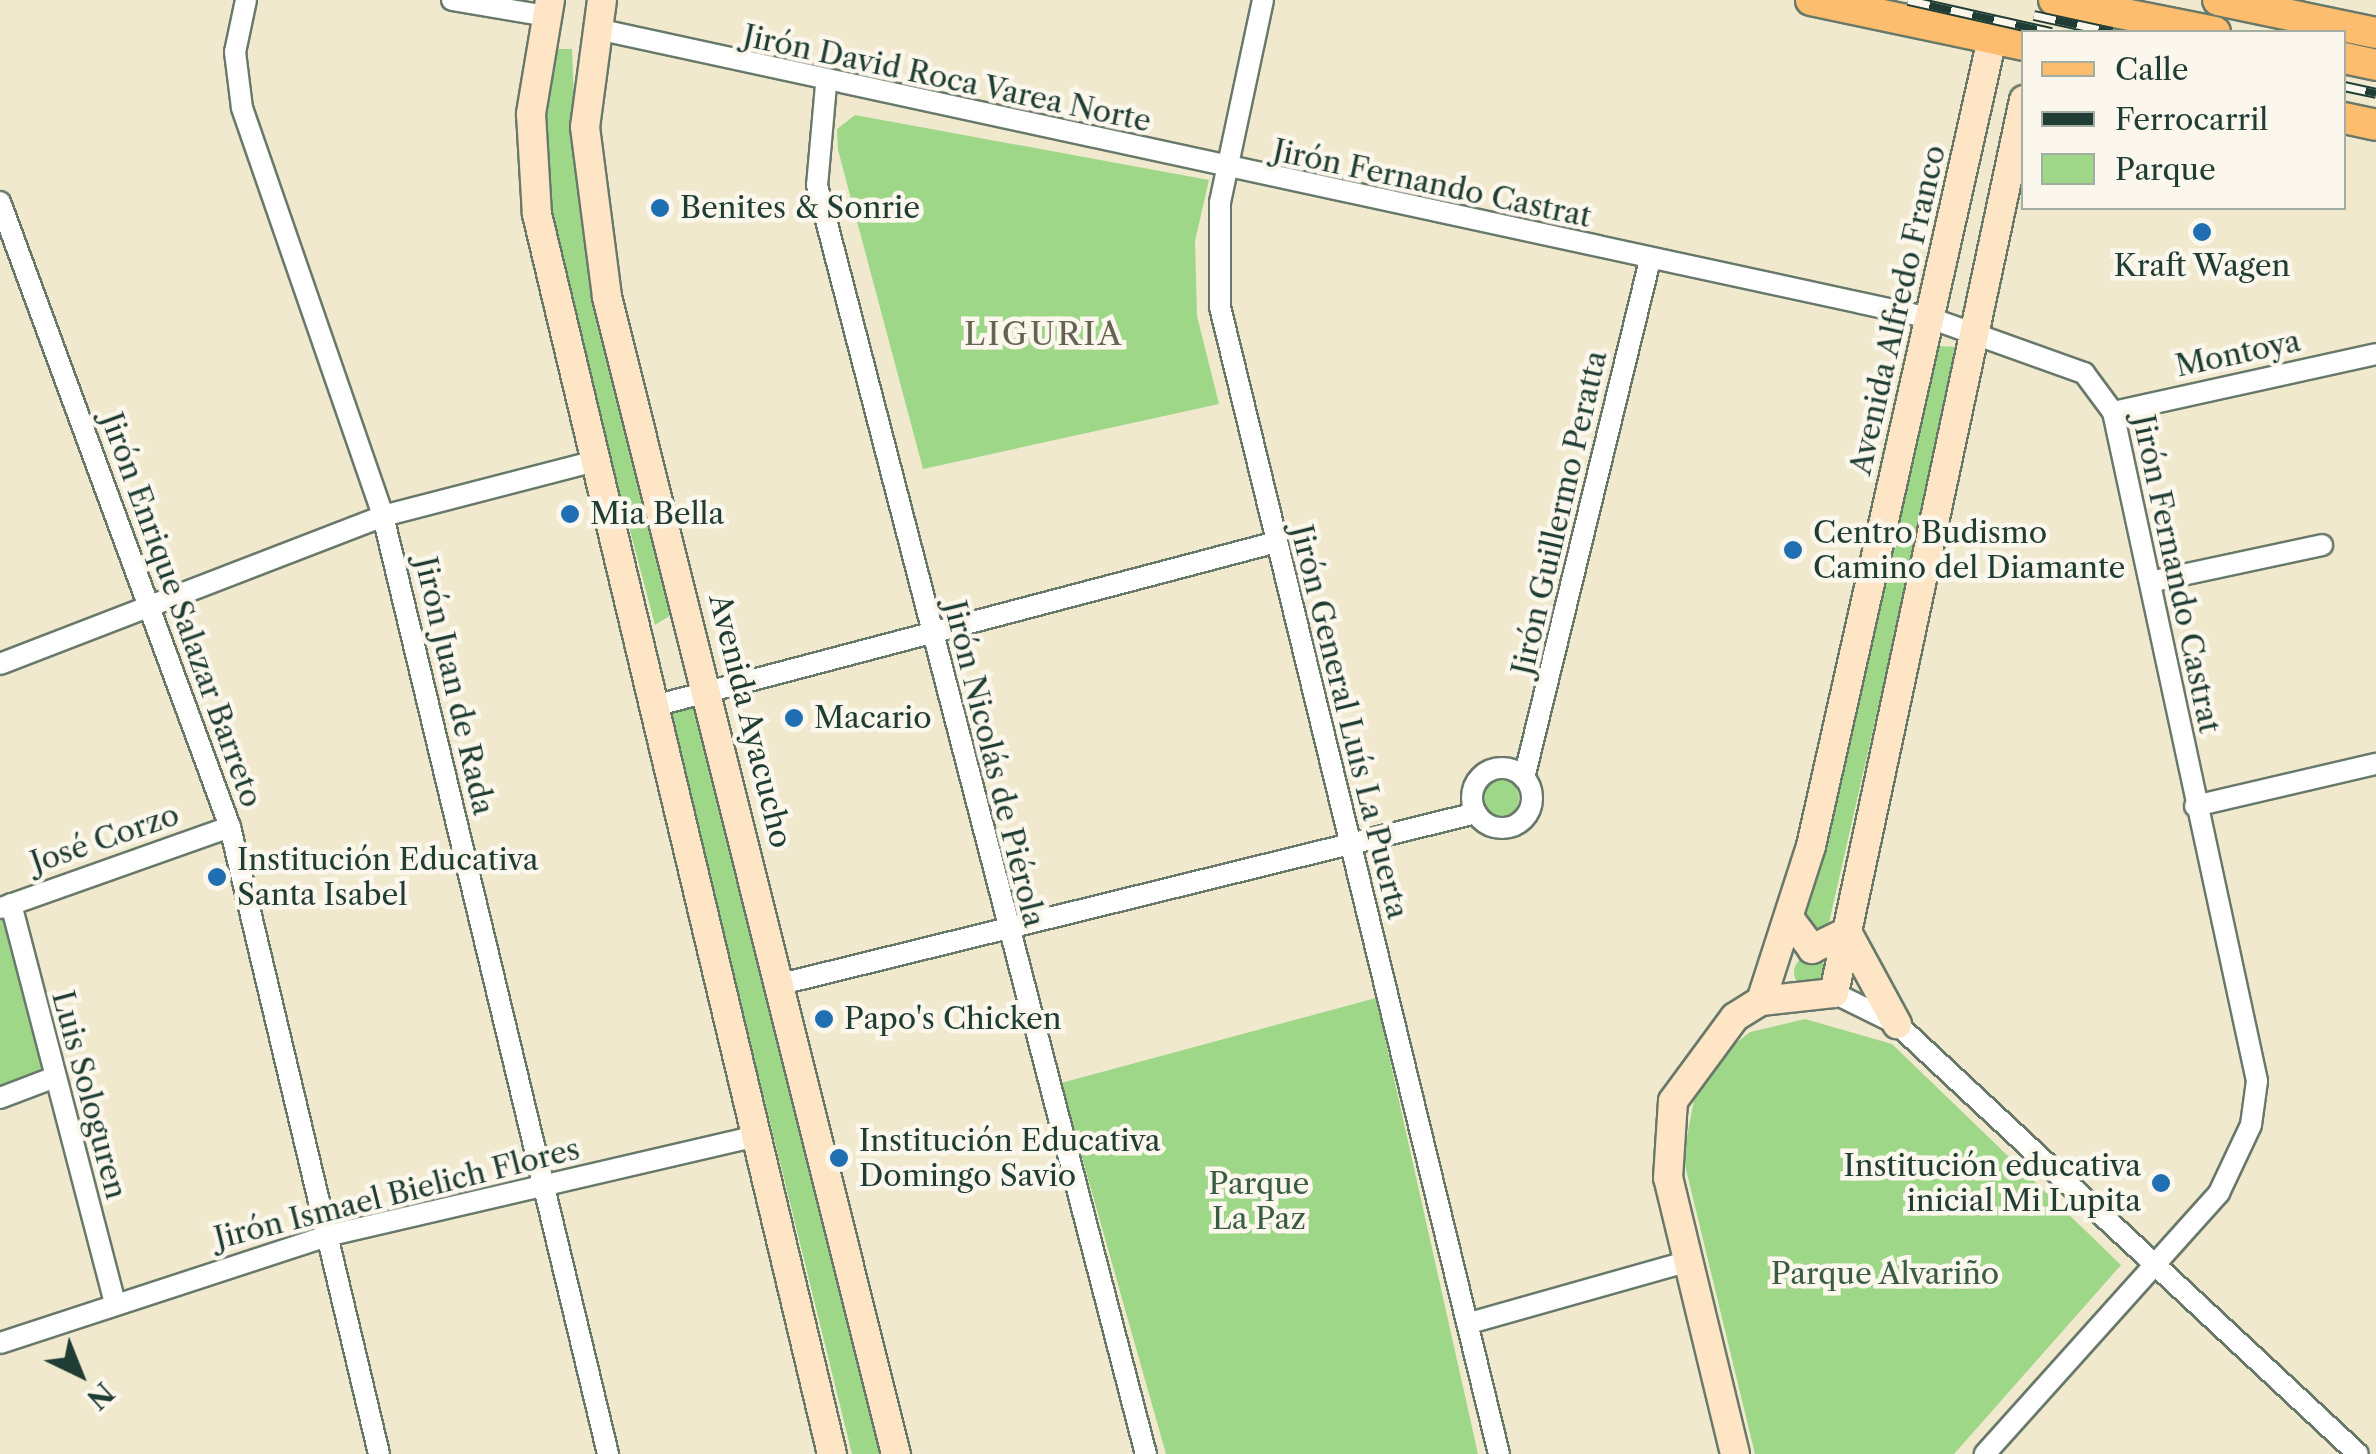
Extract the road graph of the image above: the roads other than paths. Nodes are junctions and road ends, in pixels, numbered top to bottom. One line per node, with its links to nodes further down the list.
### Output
1 (246, 0): 31 (street, Jirón Juan de Rada)
2 (452, 0): 8 (street)
3 (602, 0): 10 (main road, Avenida Ayacucho)
4 (1262, 0): 23 (street, Jirón General Luís La Puerta)
5 (1812, 0): 13 (main road)
6 (2054, 0): 11 (main road)
7 (2218, 0): 9 (main road)
8 (549, 8): 30 (main road)
9 (2300, 8): 12 (main road)
10 (597, 28): 17 (street, Jirón David Roca Varea Norte); 38 (main road, Avenida Ayacucho)
11 (2205, 30)
12 (2376, 33)
13 (1992, 39): 14 (main road); 21 (main road, Avenida Alfredo Franco)
14 (2021, 44)
15 (2346, 58): 16 (main road)
16 (2376, 65)
17 (826, 85): 23 (street, Jirón David Roca Varea Norte); 36 (street, Jirón Nicolás de Piérola)
18 (2021, 114): 22 (main road)
19 (2346, 118): 20 (main road)
20 (2376, 125)
21 (1971, 132): 22 (main road); 26 (main road, Avenida Alfredo Franco)
22 (2015, 142): 27 (main road)
23 (1226, 170): 25 (street, Jirón Fernando Castrat); 32 (street, Jirón General Luís La Puerta)
24 (0, 202): 35 (street, Jirón Enrique Salazar Barreto)
25 (1650, 260): 26 (street, Jirón Fernando Castrat); 41 (street, Jirón Guillermo Peratta)
26 (1930, 318): 27 (street, Jirón Fernando Castrat); 47 (main road, Avenida Alfredo Franco)
27 (1976, 330): 29 (street, Jirón Fernando Castrat); 49 (main road)
28 (2376, 354): 29 (street, Montoya)
29 (2112, 412): 34 (street, Jirón Fernando Castrat)
30 (592, 462): 31 (street); 39 (main road)
31 (382, 516): 35 (street); 57 (street, Jirón Juan de Rada)
32 (1273, 543): 36 (street); 45 (street, Jirón General Luís La Puerta)
33 (2322, 545): 34 (street)
34 (2150, 582): 42 (street, Jirón Fernando Castrat)
35 (146, 609): 37 (street); 44 (street, Jirón Enrique Salazar Barreto)
36 (931, 635): 38 (street); 48 (street, Jirón Nicolás de Piérola)
37 (0, 664)
38 (710, 692): 39 (street); 50 (main road, Avenida Ayacucho)
39 (650, 708): 56 (main road)
40 (2376, 764): 42 (street)
41 (1524, 778): 43 (street); 43 (street)
42 (2195, 806): 60 (street, Jirón Fernando Castrat)
43 (1476, 814): 45 (street)
44 (230, 827): 46 (street, José Corzo); 58 (street, Jirón Enrique Salazar Barreto)
45 (1351, 850): 48 (street); 62 (street, Jirón General Luís La Puerta)
46 (5, 906): 54 (street, Luis Sologuren)
47 (1789, 918): 49 (main road); 52 (main road, Avenida Alfredo Franco)
48 (1005, 931): 50 (street); 68 (street, Jirón Nicolás de Piérola)
49 (1847, 932): 51 (main road); 53 (main road)
50 (781, 984): 67 (main road, Avenida Ayacucho)
51 (1834, 993): 52 (main road); 53 (street)
52 (1761, 1001): 59 (main road)
53 (1896, 1024): 60 (street)
54 (50, 1079): 55 (street); 61 (street, Luis Sologuren)
55 (0, 1098)
56 (755, 1136): 57 (street, Jirón Ismael Bielich Flores); 66 (main road)
57 (543, 1189): 58 (street, Jirón Ismael Bielich Flores); 65 (street, Jirón Juan de Rada)
58 (331, 1234): 61 (street, Jirón Ismael Bielich Flores); 64 (street, Jirón Enrique Salazar Barreto)
59 (1686, 1262): 62 (street); 70 (main road)
60 (2154, 1266): 71 (street, Jirón Fernando Castrat); 72 (street)
61 (114, 1299): 63 (street, Jirón Ismael Bielich Flores)
62 (1470, 1323): 69 (street, Jirón General Luís La Puerta)
63 (0, 1343)
64 (379, 1454)
65 (608, 1454)
66 (832, 1454)
67 (896, 1454)
68 (1146, 1454)
69 (1500, 1454)
70 (1735, 1454)
71 (1985, 1454)
72 (2358, 1454)

